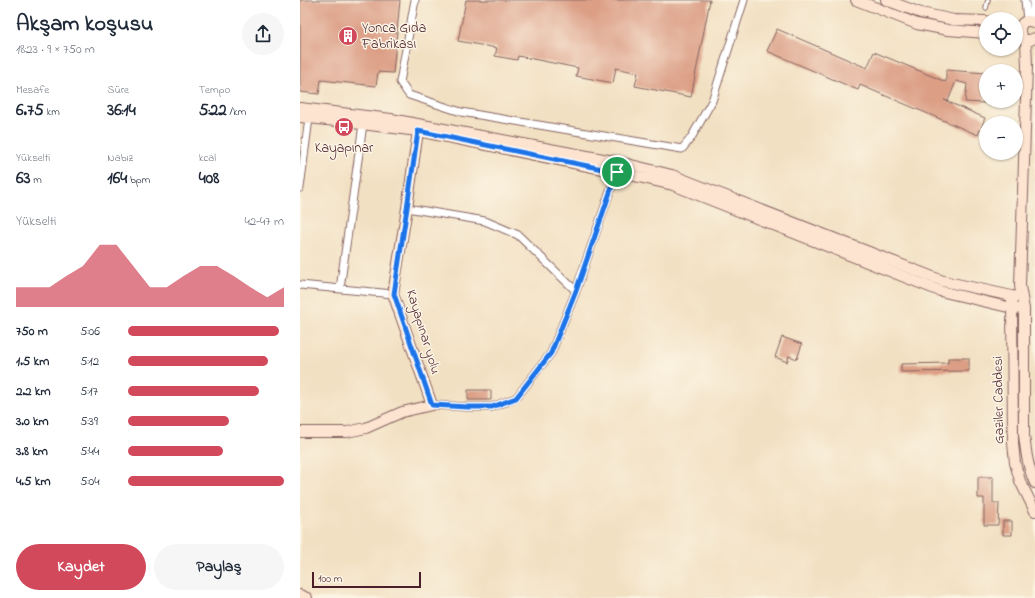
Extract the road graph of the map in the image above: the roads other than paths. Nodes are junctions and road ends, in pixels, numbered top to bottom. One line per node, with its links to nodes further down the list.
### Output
1 (415, 0): 2 (street)
2 (744, 0)
3 (856, 0): 11 (street)
4 (886, 0): 9 (street)
5 (988, 0): 8 (lane)
6 (1025, 0): 10 (street)
7 (1033, 0): 10 (street)
8 (986, 8)
9 (979, 21)
10 (1027, 23): 12 (street, Gaziler Caddesi)
11 (979, 32)
12 (1026, 37): 23 (street, Gaziler Caddesi)
13 (300, 108): 17 (street)
14 (305, 118): 15 (street); 18 (street)
15 (363, 124): 16 (street); 21 (street)
16 (418, 131): 17 (street); 19 (street, Kayapınar yolu)
17 (618, 167): 22 (street); 23 (street); 25 (street)
18 (300, 188)
19 (407, 208): 22 (street); 24 (street, Kayapınar yolu)
20 (300, 285): 21 (street)
21 (340, 288): 24 (street)
22 (576, 291): 27 (street)
23 (1018, 293): 25 (street, Gaziler Caddesi); 26 (street, Gaziler Caddesi)
24 (394, 294): 27 (street, Kayapınar yolu)
25 (1012, 308): 26 (street); 30 (street, Gaziler Caddesi)
26 (1024, 308): 29 (street, Gaziler Caddesi)
27 (432, 405): 28 (street)
28 (300, 432)
29 (1035, 483)
30 (1035, 511)
31 (300, 595): 32 (street)
32 (307, 598)

